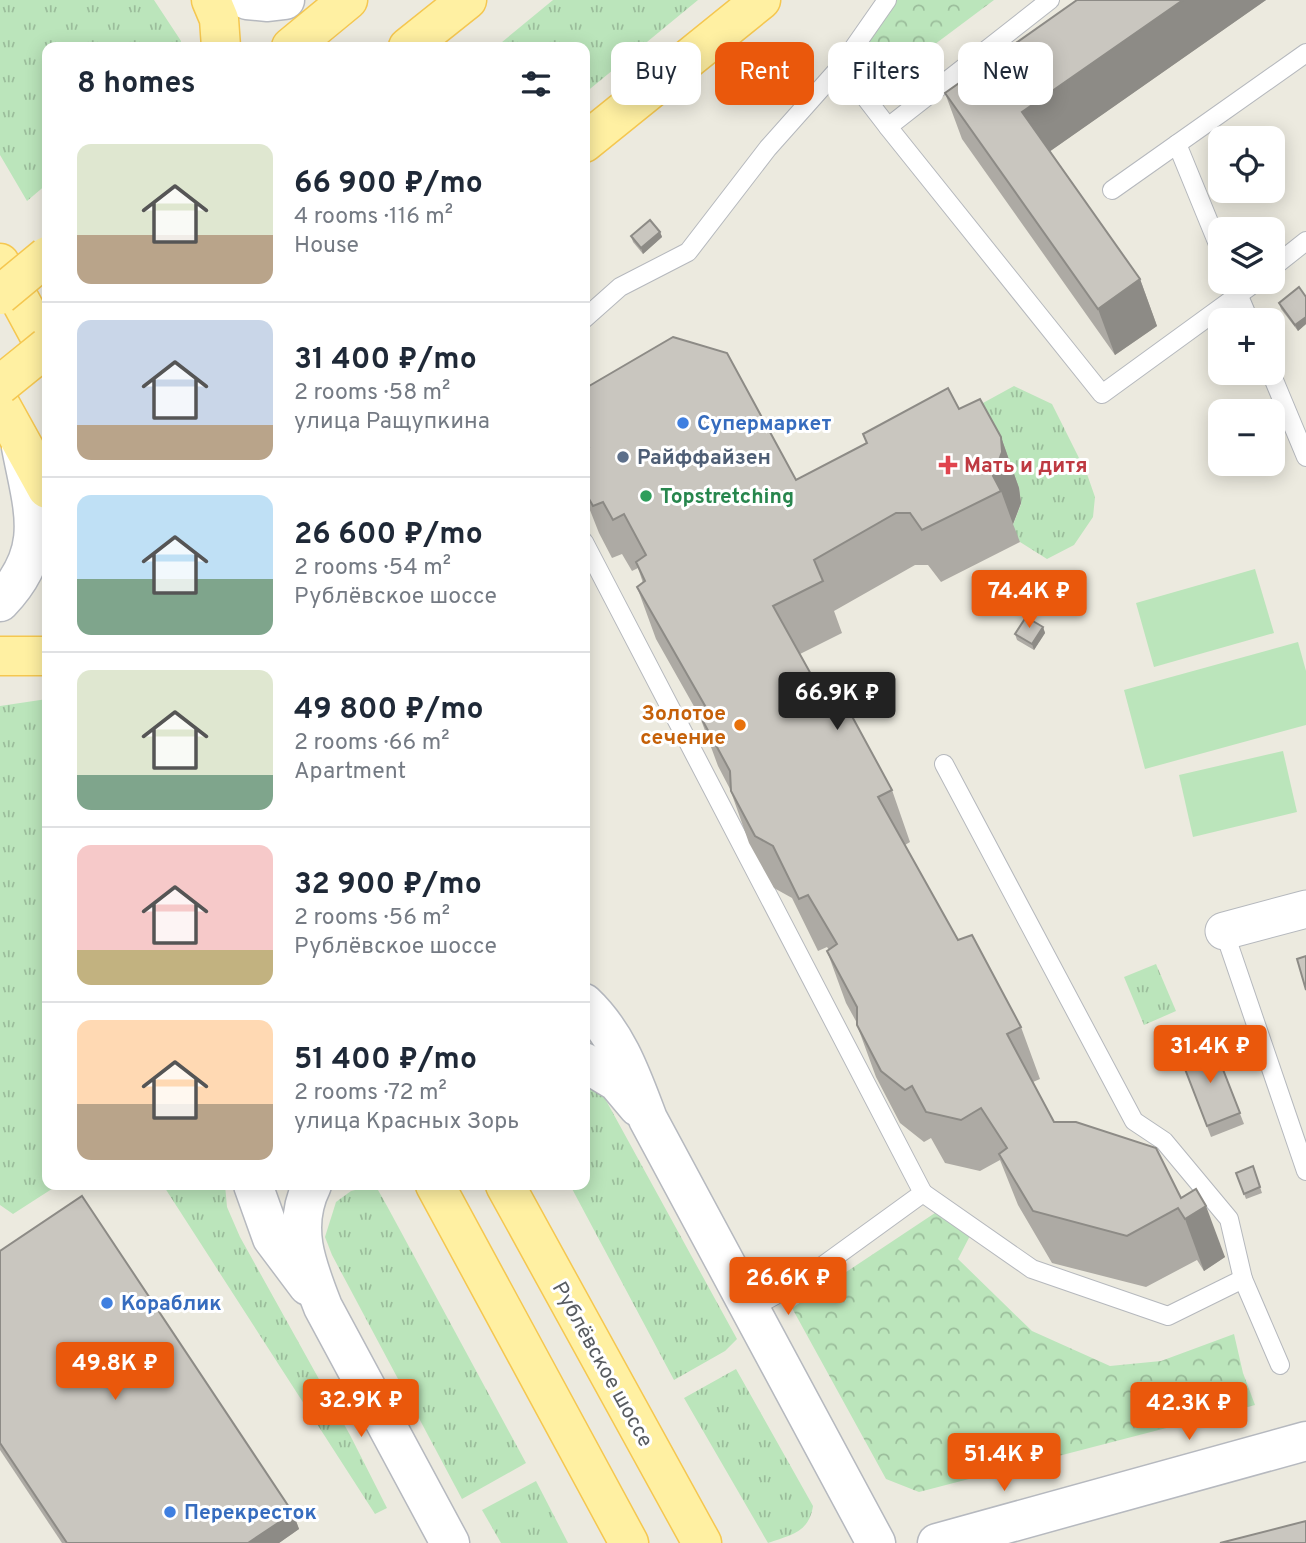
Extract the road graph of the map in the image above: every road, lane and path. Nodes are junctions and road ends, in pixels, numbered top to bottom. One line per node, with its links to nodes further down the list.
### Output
1 (211, 0): 9 (main road)
2 (247, 0): 3 (street)
3 (285, 0)
4 (348, 0): 10 (main road)
5 (467, 0): 11 (main road)
6 (761, 0): 17 (main road)
7 (887, 0): 12 (lane)
8 (1050, 0): 16 (lane)
9 (221, 42)
10 (297, 42)
11 (414, 42)
12 (857, 42)
13 (1306, 53): 18 (lane)
14 (828, 80): 27 (lane)
15 (871, 105): 16 (lane)
16 (888, 127): 25 (lane)
17 (590, 138)
18 (1177, 144): 19 (lane); 20 (lane)
19 (1112, 190)
20 (1208, 220)
21 (1306, 241): 22 (lane)
22 (1285, 258)
23 (0, 263): 26 (main road)
24 (42, 263): 26 (main road, bridge)
25 (1230, 294)
26 (14, 305): 28 (main road)
27 (590, 314)
28 (42, 341)
29 (42, 352): 30 (main road, bridge)
30 (0, 385)
31 (1276, 385): 34 (lane)
32 (0, 404): 33 (main road)
33 (20, 441): 35 (main road); 37 (street)
34 (1306, 457)
35 (42, 480)
36 (590, 554): 51 (lane)
37 (0, 601)
38 (0, 656): 39 (main road)
39 (42, 656)
40 (944, 764): 52 (lane)
41 (1306, 909): 42 (street)
42 (1224, 932): 46 (lane)
43 (590, 1009): 45 (street)
44 (590, 1066): 45 (street)
45 (648, 1119): 54 (street)
46 (1306, 1171)
47 (255, 1190): 53 (street)
48 (310, 1190): 53 (street)
49 (437, 1190): 58 (main road)
50 (508, 1190): 59 (main road, Рублёвское шоссе)
51 (923, 1193): 52 (lane); 54 (lane)
52 (1244, 1279): 55 (lane)
53 (323, 1307): 57 (street)
54 (750, 1309): 60 (street)
55 (1280, 1365)
56 (1306, 1441): 61 (street)
57 (450, 1543)
58 (629, 1543)
59 (702, 1543)
60 (876, 1543)
61 (937, 1543)

